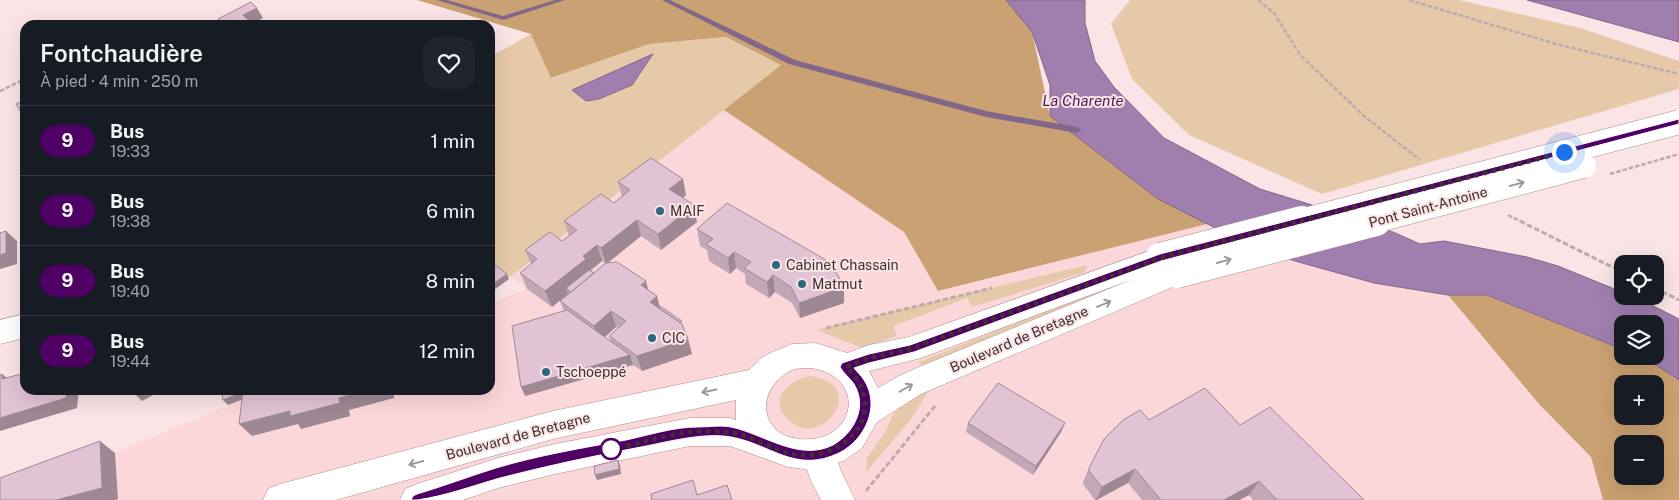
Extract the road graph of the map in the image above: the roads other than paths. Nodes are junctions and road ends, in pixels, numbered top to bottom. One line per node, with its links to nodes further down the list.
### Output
1 (1679, 122): 3 (main road, Pont Saint-Antoine, bridge)
2 (1679, 141): 3 (main road, Pont Saint-Antoine, one-way to 2, bridge)
3 (1168, 265): 6 (main road, Boulevard de Bretagne); 8 (main road, Boulevard de Bretagne, one-way to 3)
4 (20, 327): 5 (main road)
5 (0, 332)
6 (846, 367): 7 (main road); 8 (main road)
7 (757, 382): 9 (main road); 12 (main road, Boulevard de Bretagne, one-way to 12)
8 (865, 413): 10 (main road)
9 (780, 450): 10 (main road); 13 (main road)
10 (820, 455): 11 (main road)
11 (848, 498)
12 (280, 500)
13 (417, 500)

